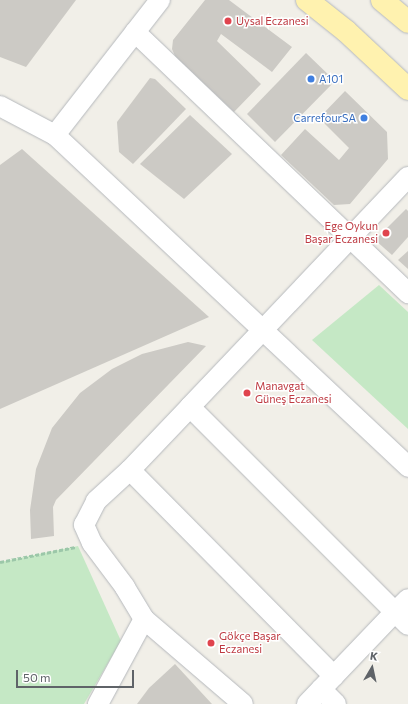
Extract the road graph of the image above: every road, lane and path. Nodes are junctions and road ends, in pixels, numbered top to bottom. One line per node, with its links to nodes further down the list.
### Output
1 (160, 0): 5 (street)
2 (308, 0): 6 (main road)
3 (382, 0): 4 (main road)
4 (408, 22)
5 (135, 32): 8 (street); 10 (street)
6 (408, 89)
7 (0, 106): 8 (street)
8 (55, 135): 12 (street)
9 (408, 177): 10 (street)
10 (350, 238): 11 (street); 12 (street)
11 (408, 293)
12 (262, 330): 13 (street); 14 (street)
13 (190, 407): 15 (street); 18 (street)
14 (408, 467)
15 (130, 470): 16 (street); 20 (street)
16 (92, 543): 17 (path); 19 (street)
17 (0, 562)
18 (404, 612): 20 (street)
19 (144, 619): 21 (street); 22 (street)
20 (328, 682): 23 (street); 24 (street)
21 (98, 704)
22 (243, 704)
23 (307, 704)
24 (336, 704)

